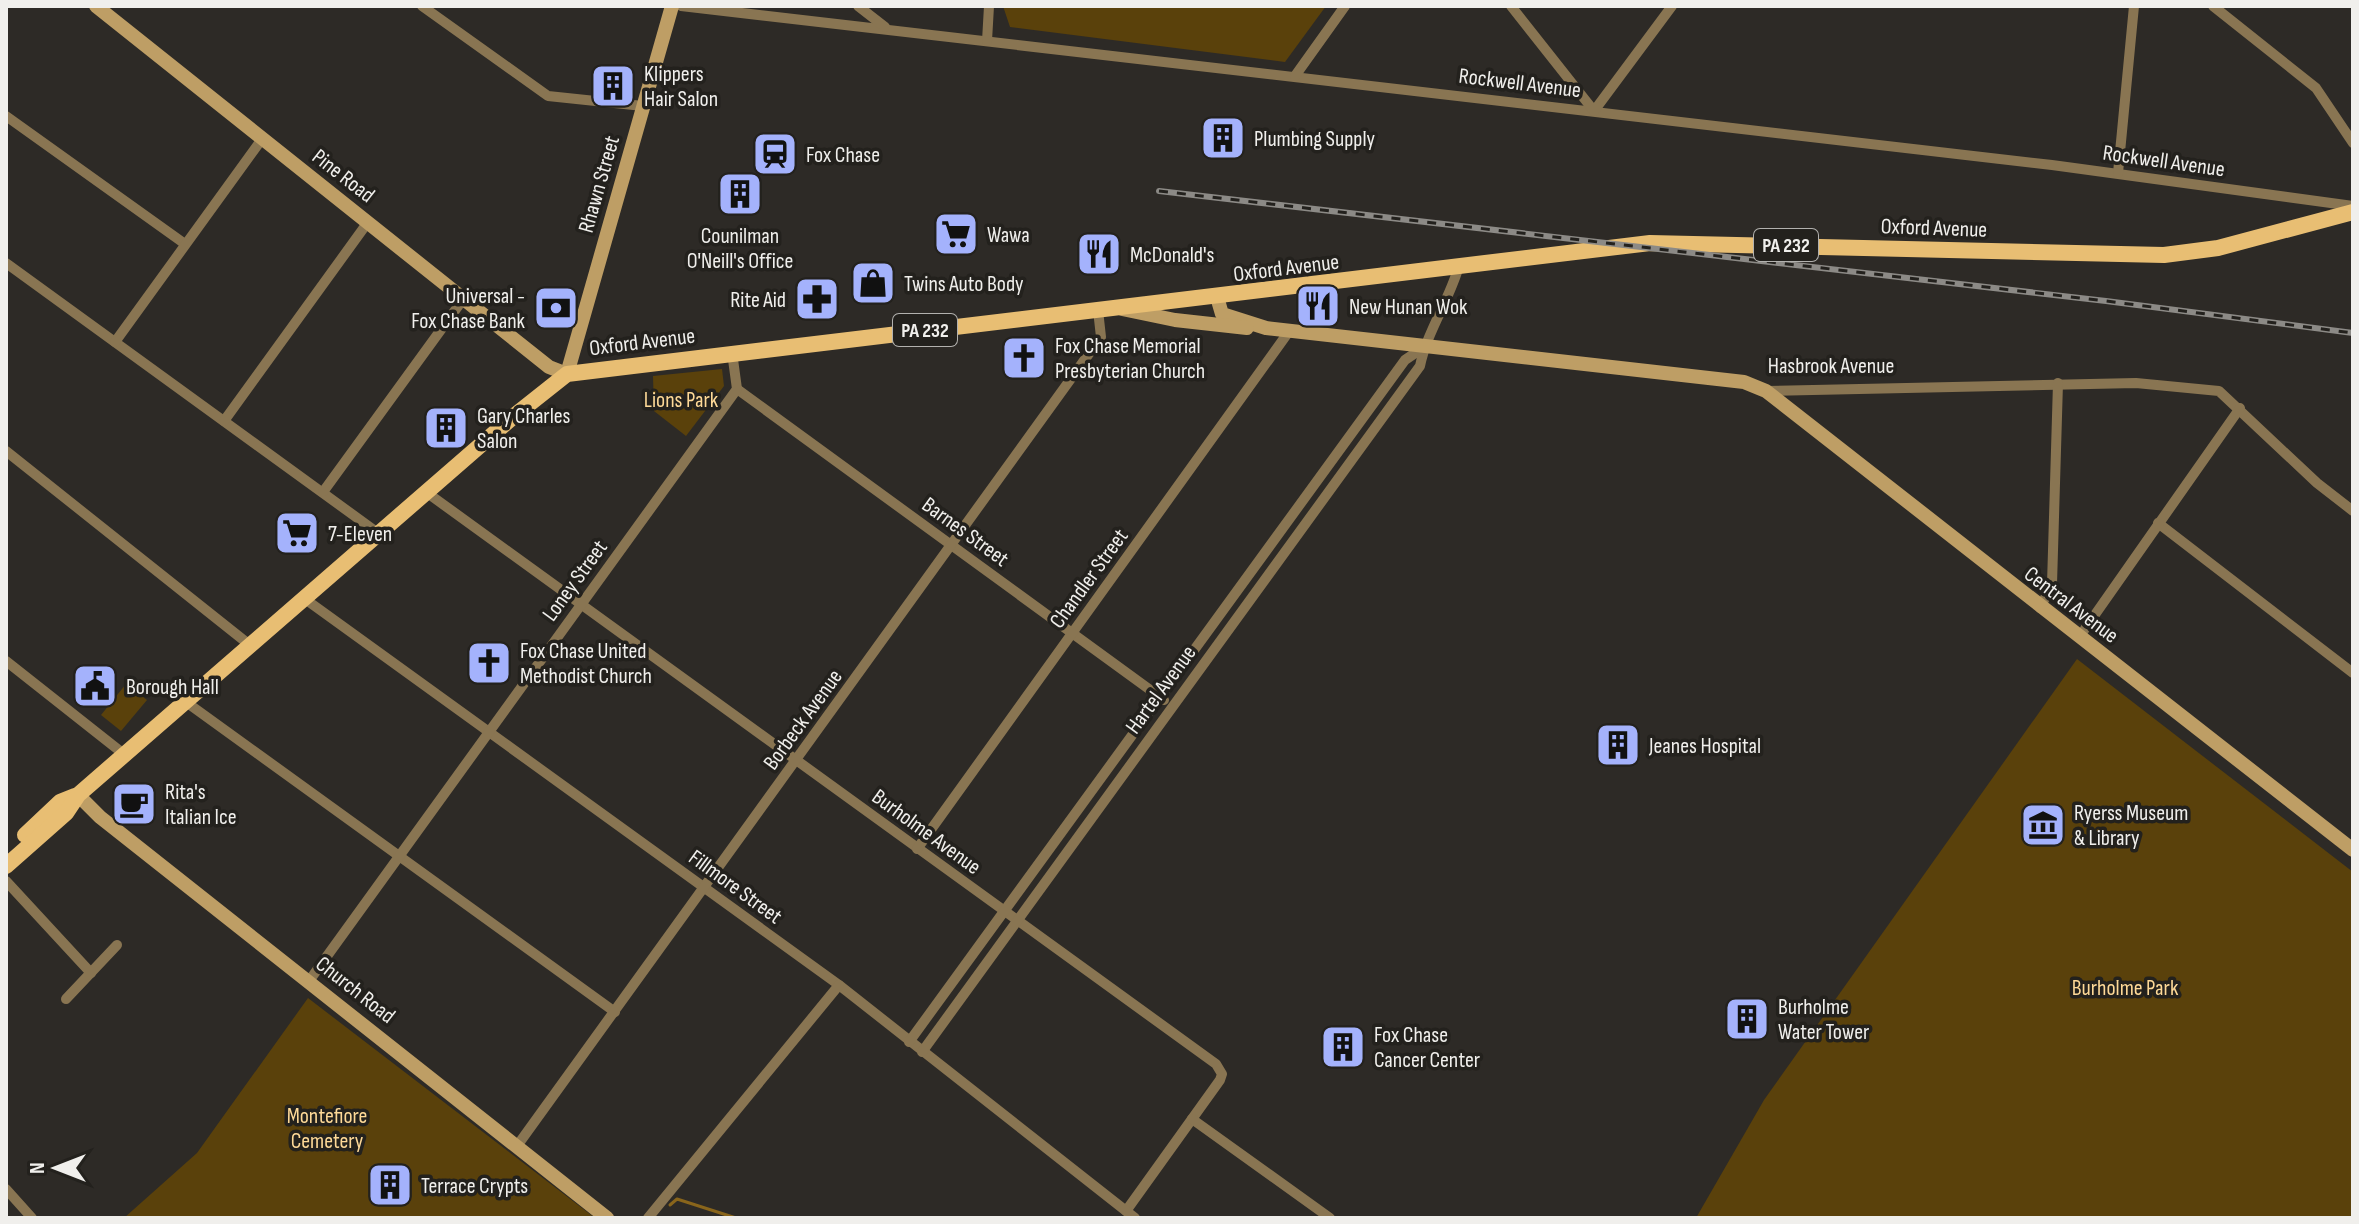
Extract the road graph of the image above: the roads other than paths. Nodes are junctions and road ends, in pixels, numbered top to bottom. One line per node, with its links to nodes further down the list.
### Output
1 (96, 6): 18 (main road, Pine Road)
2 (422, 6): 15 (street)
3 (672, 6): 15 (main road, Rhawn Street)
4 (681, 6): 12 (street, Rockwell Avenue)
5 (858, 6): 12 (street)
6 (989, 6): 13 (street)
7 (1345, 6): 14 (street)
8 (1511, 6): 16 (street)
9 (1672, 6): 16 (street)
10 (2134, 6): 20 (street)
11 (2213, 6): 19 (street)
12 (887, 29): 13 (street, Rockwell Avenue)
13 (987, 41): 14 (street, Rockwell Avenue)
14 (1295, 76): 16 (street, Rockwell Avenue)
15 (643, 106): 35 (main road, Rhawn Street)
16 (1594, 111): 20 (street, Rockwell Avenue)
17 (6, 116): 23 (street)
18 (262, 139): 22 (main road, Pine Road); 23 (street)
19 (2353, 143)
20 (2118, 173): 21 (street, Rockwell Avenue)
21 (2353, 209): 25 (main road, Oxford Avenue / PA 232)
22 (368, 222): 27 (main road, Pine Road); 40 (street)
23 (185, 244): 32 (street)
24 (6, 263): 32 (street)
25 (1458, 269): 26 (main road, Oxford Avenue / PA 232); 33 (street, Hartel Avenue)
26 (1217, 297): 28 (main road, Oxford Avenue / PA 232); 30 (main road, Hasbrook Avenue)
27 (464, 298): 35 (main road, Pine Road); 42 (street)
28 (1117, 308): 29 (main road, Oxford Avenue / PA 232); 30 (main road, Hasbrook Avenue)
29 (1098, 310): 34 (main road, Oxford Avenue / PA 232); 47 (street, Borbeck Avenue)
30 (1266, 328): 31 (main road, Hasbrook Avenue)
31 (1290, 330): 33 (main road, Hasbrook Avenue); 51 (street, Chandler Street)
32 (115, 342): 40 (street)
33 (1424, 347): 38 (main road, Hasbrook Avenue); 56 (street, Hartel Avenue); 58 (street, Hartel Avenue)
34 (732, 352): 35 (main road, Oxford Avenue / PA 232); 37 (street)
35 (567, 374): 43 (main road, Oxford Avenue)
36 (2058, 383): 38 (street, Hasbrook Avenue); 39 (street, Hasbrook Avenue); 50 (street)
37 (737, 389): 47 (street, Barnes Street); 49 (street, Loney Street)
38 (1766, 391): 50 (main road, Central Avenue)
39 (2240, 408): 44 (street, Hasbrook Avenue); 45 (street)
40 (224, 421): 42 (street)
41 (6, 451): 53 (street)
42 (323, 492): 46 (street)
43 (426, 492): 46 (main road, Oxford Avenue); 49 (street, Burholme Avenue)
44 (2353, 511)
45 (2158, 523): 52 (street); 55 (street)
46 (378, 533): 48 (main road, Oxford Avenue)
47 (952, 546): 51 (street, Barnes Street); 61 (street, Borbeck Avenue)
48 (305, 599): 53 (main road, Oxford Avenue); 59 (street, Fillmore Street)
49 (582, 605): 59 (street, Loney Street); 61 (street, Burholme Avenue)
50 (2040, 608): 52 (main road, Central Avenue)
51 (1073, 634): 56 (street, Barnes Street); 63 (street, Chandler Street)
52 (2080, 636): 64 (main road, Central Avenue)
53 (251, 646): 57 (main road, Oxford Avenue)
54 (6, 661): 60 (street)
55 (2353, 673)
56 (1160, 697): 58 (street, Barnes Street); 70 (street, Hartel Avenue)
57 (186, 702): 60 (main road, Oxford Avenue); 66 (street)
58 (1171, 706): 71 (street, Hartel Avenue)
59 (488, 731): 66 (street, Loney Street); 69 (street, Fillmore Street)
60 (125, 755): 62 (main road, Oxford Avenue)
61 (797, 761): 63 (street, Burholme Avenue); 69 (street, Borbeck Avenue)
62 (78, 795): 65 (main road); 67 (main road); 74 (main road, Church Road)
63 (917, 849): 70 (street, Burholme Avenue)
64 (2353, 850)
65 (6, 852)
66 (398, 857): 74 (street, Loney Street); 77 (street)
67 (6, 866)
68 (6, 881): 73 (street)
69 (702, 887): 75 (street, Fillmore Street); 77 (street, Borbeck Avenue)
70 (1004, 911): 71 (street, Burholme Avenue); 78 (street, Hartel Avenue)
71 (1019, 922): 79 (street, Hartel Avenue); 80 (street, Burholme Avenue)
72 (117, 945): 73 (street)
73 (91, 973): 76 (street)
74 (309, 981): 81 (main road, Church Road)
75 (839, 985): 78 (street, Fillmore Street); 86 (street)
76 (66, 999)
77 (615, 1012): 81 (street, Borbeck Avenue)
78 (909, 1042): 79 (street, Fillmore Street)
79 (922, 1052): 83 (street, Fillmore Street)
80 (1192, 1119): 83 (street, Burholme Avenue); 87 (street)
81 (517, 1146): 85 (main road, Church Road)
82 (6, 1189): 84 (street)
83 (1130, 1215)
84 (32, 1218)
85 (607, 1218)
86 (648, 1218)
87 (1330, 1218)

